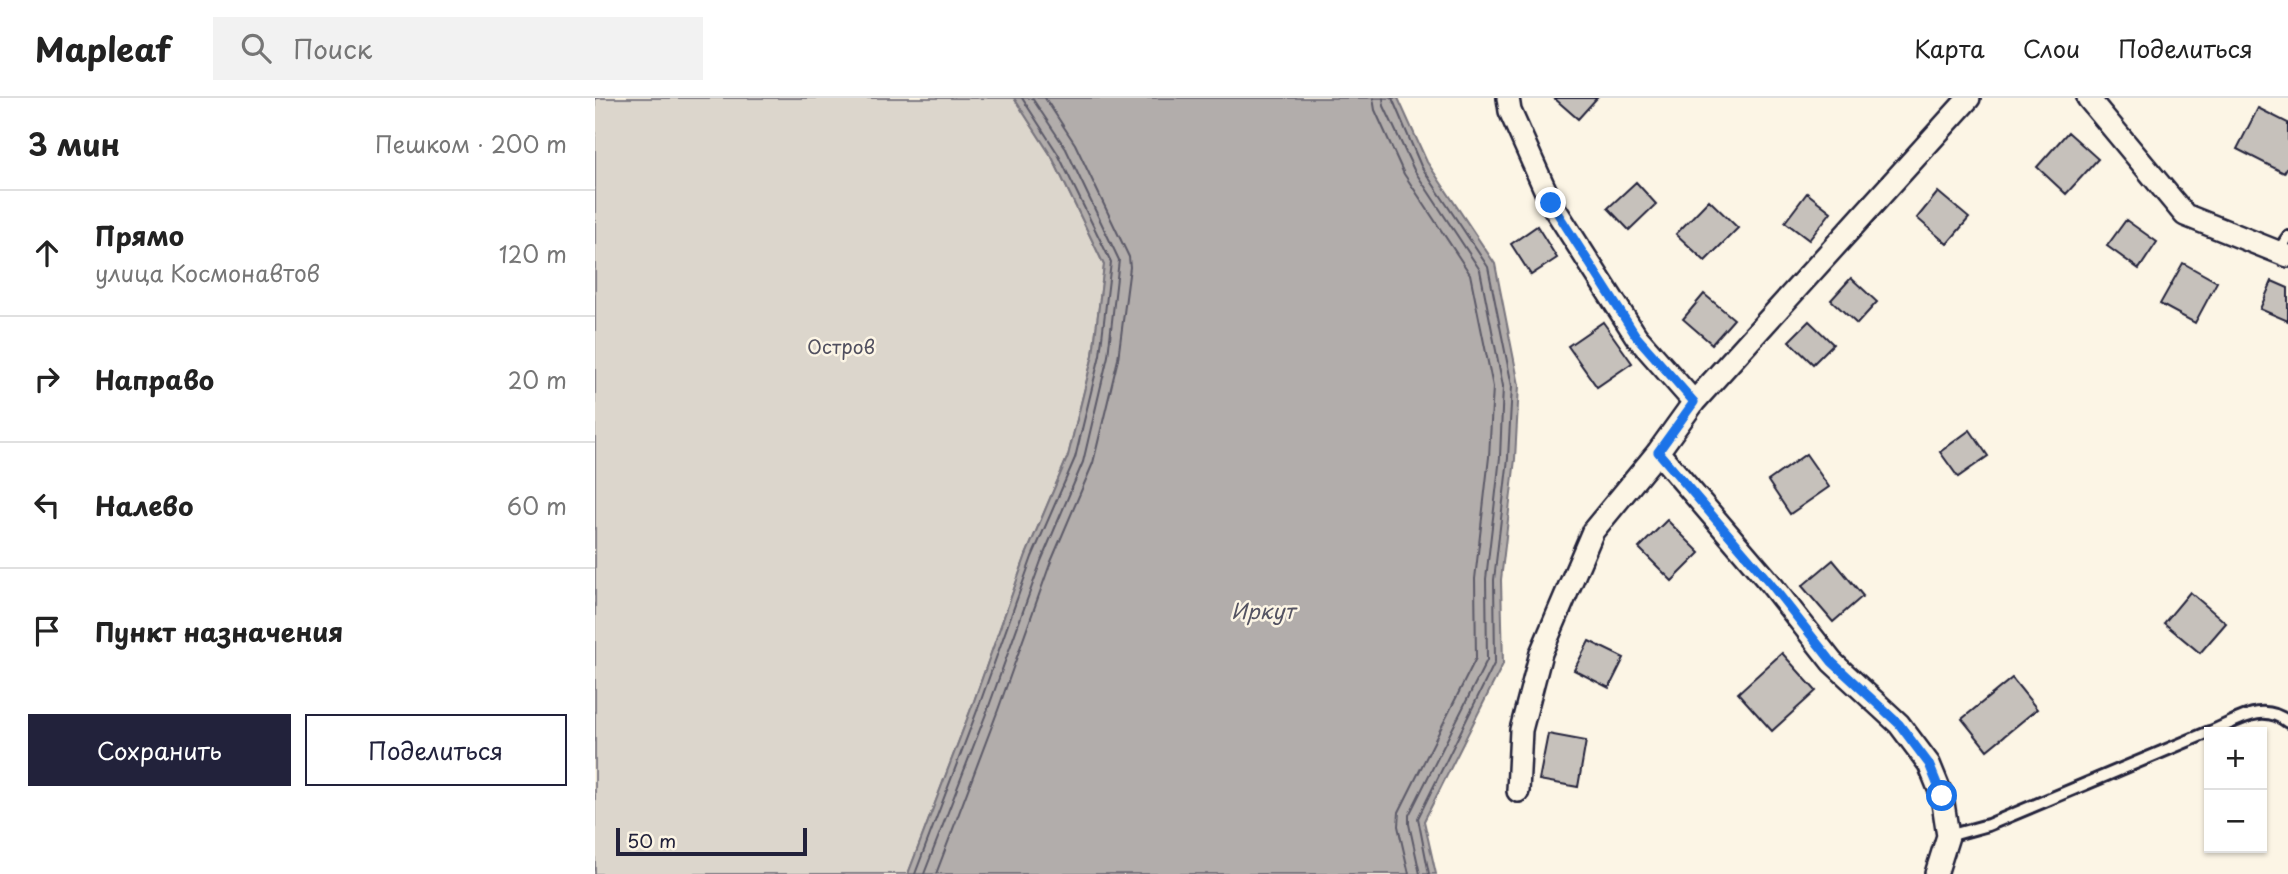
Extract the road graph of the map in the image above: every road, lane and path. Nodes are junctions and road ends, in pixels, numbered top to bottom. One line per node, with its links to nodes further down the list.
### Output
1 (1509, 98): 5 (street)
2 (1969, 98): 5 (street)
3 (2088, 98): 4 (street)
4 (2284, 249)
5 (1694, 402): 6 (street)
6 (1658, 452): 10 (street); 11 (street)
7 (2288, 722): 8 (lane)
8 (2222, 727)
9 (2204, 734): 11 (lane)
10 (1518, 791)
11 (1948, 836): 12 (street)
12 (1936, 874)

